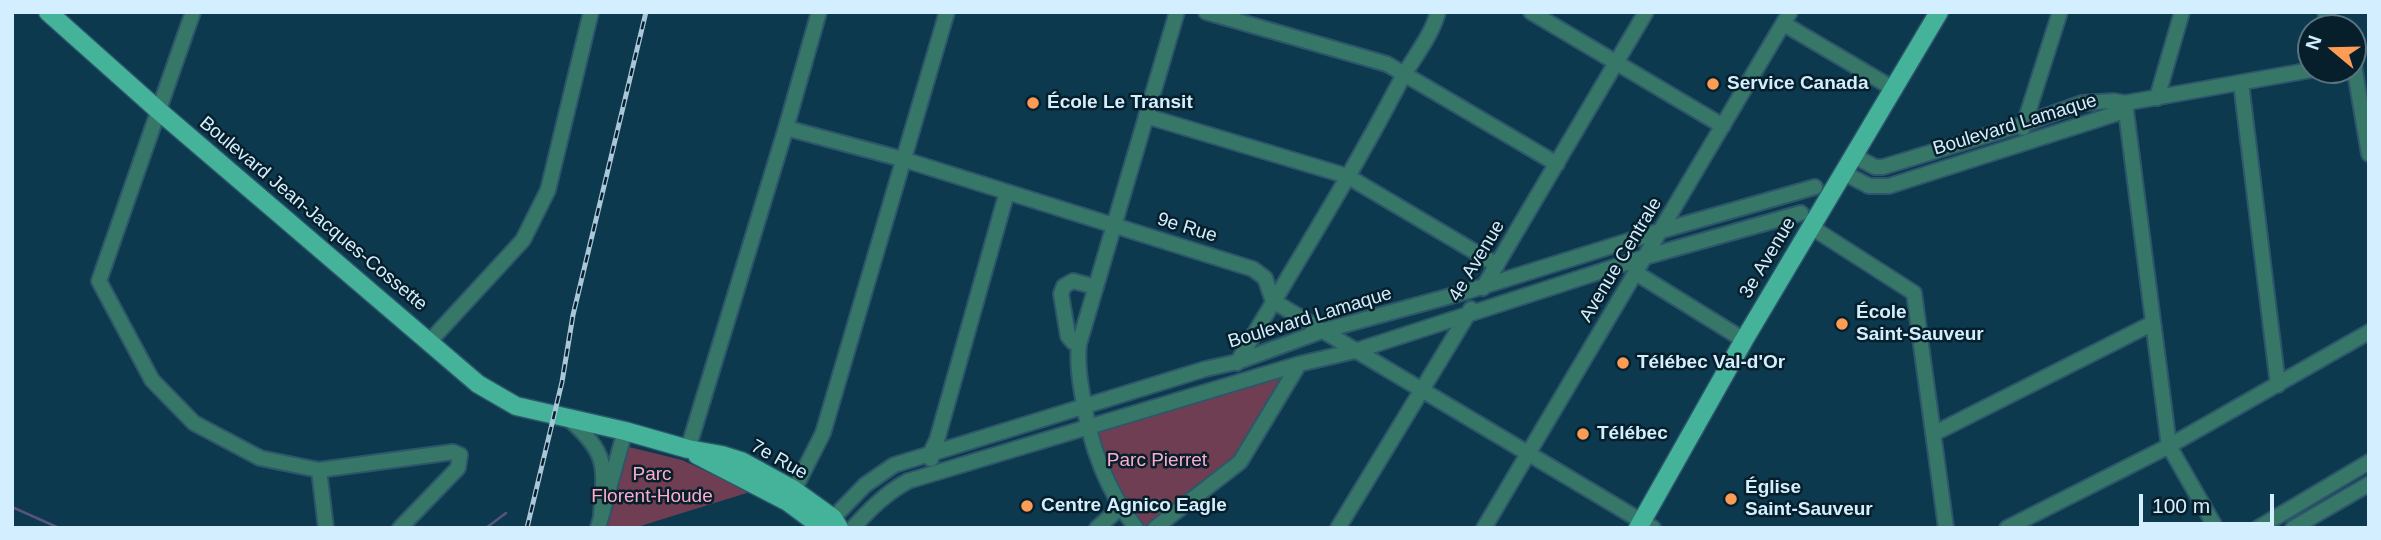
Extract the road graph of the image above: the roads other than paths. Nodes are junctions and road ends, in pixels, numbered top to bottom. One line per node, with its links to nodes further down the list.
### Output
1 (48, 12): 23 (main road, Boulevard Jean-Jacques-Cossette)
2 (193, 12): 23 (street)
3 (591, 12): 53 (street)
4 (819, 12): 27 (street)
5 (947, 12): 31 (street)
6 (1177, 12): 24 (street)
7 (1206, 12): 17 (street)
8 (1438, 12): 17 (street)
9 (1531, 12): 15 (street)
10 (1646, 12): 15 (street, 4e Avenue)
11 (1939, 12): 20 (main road, 3e Avenue)
12 (2060, 12): 25 (street)
13 (2182, 12): 21 (street)
14 (1787, 18): 20 (street); 26 (street, Avenue Centrale)
15 (1616, 63): 26 (street); 32 (street, 4e Avenue)
16 (2297, 73): 18 (street)
17 (1403, 75): 32 (street); 34 (street)
18 (2241, 83): 21 (street); 58 (street)
19 (2357, 84): 29 (street)
20 (1894, 89): 30 (main road, 3e Avenue)
21 (2157, 98): 22 (street)
22 (2125, 103): 25 (street, Boulevard Lamaque); 28 (street, Boulevard Lamaque); 49 (street)
23 (159, 111): 53 (main road, Boulevard Jean-Jacques-Cossette); 71 (street)
24 (1146, 116): 34 (street); 40 (street)
25 (2024, 124): 28 (street); 30 (street, Boulevard Lamaque)
26 (1723, 126): 41 (street, Avenue Centrale)
27 (786, 128): 31 (street, 9e Rue); 67 (street)
28 (2018, 146): 33 (street, Boulevard Lamaque)
29 (2369, 154)
30 (1854, 156): 33 (main road, 3e Avenue)
31 (902, 159): 36 (street, 9e Rue); 74 (street)
32 (1556, 164): 43 (street, 4e Avenue)
33 (1844, 173): 39 (main road, 3e Avenue)
34 (1347, 176): 43 (street); 47 (street)
35 (1815, 187): 37 (street, Boulevard Lamaque)
36 (1007, 192): 40 (street, 9e Rue); 68 (street)
37 (1781, 197): 38 (street); 41 (street, Boulevard Lamaque)
38 (1784, 218): 39 (street, Boulevard Lamaque); 42 (street, Boulevard Lamaque)
39 (1806, 220): 52 (main road, 3e Avenue); 65 (street)
40 (1114, 225): 46 (street); 47 (street, 9e Rue)
41 (1660, 232): 42 (street, Avenue Centrale); 45 (street, Boulevard Lamaque)
42 (1646, 257): 44 (street, Avenue Centrale); 48 (street, Boulevard Lamaque)
43 (1497, 265): 45 (street, 4e Avenue)
44 (1636, 273): 52 (street); 69 (street, Avenue Centrale)
45 (1485, 286): 48 (street, 4e Avenue); 50 (street, Boulevard Lamaque)
46 (1096, 287): 54 (street); 54 (street)
47 (1273, 301): 50 (street, 9e Rue); 56 (street)
48 (1469, 312): 55 (street, Boulevard Lamaque); 60 (street, 4e Avenue)
49 (2153, 323): 65 (street); 66 (street)
50 (1322, 331): 55 (street, 9e Rue); 56 (street, Boulevard Lamaque)
51 (2369, 332): 58 (street)
52 (1744, 340): 78 (main road, 3e Avenue)
53 (430, 341): 62 (main road, Boulevard Jean-Jacques-Cossette)
54 (1079, 344): 61 (street)
55 (1354, 351): 57 (street, Boulevard Lamaque); 60 (street, 9e Rue)
56 (1237, 362): 59 (street); 61 (street, Boulevard Lamaque)
57 (1299, 364): 59 (street, Boulevard Lamaque); 84 (street)
58 (2278, 384): 66 (street)
59 (1223, 386): 63 (street, Boulevard Lamaque)
60 (1422, 390): 69 (street, 9e Rue); 85 (street, 4e Avenue)
61 (1084, 407): 63 (street); 68 (street, Boulevard Lamaque)
62 (569, 419): 64 (main road, 7e Rue); 76 (street)
63 (1088, 429): 72 (street, Boulevard Lamaque); 75 (street)
64 (625, 431): 67 (main road, 7e Rue); 76 (street)
65 (1933, 434): 87 (street)
66 (2169, 446): 88 (street); 89 (street)
67 (688, 449): 74 (main road, 7e Rue)
68 (930, 454): 72 (street); 77 (street, Boulevard Lamaque)
69 (1528, 454): 78 (street, 9e Rue); 86 (street, Avenue Centrale)
70 (2369, 462): 90 (street)
71 (319, 470): 79 (street); 80 (street)
72 (933, 474): 81 (street, Boulevard Lamaque)
73 (2369, 484): 91 (street)
74 (791, 496): 77 (main road, 7e Rue)
75 (1121, 508): 82 (street); 83 (street)
76 (599, 521)
77 (832, 525)
78 (1644, 526)
79 (326, 528)
80 (400, 528)
81 (853, 528)
82 (1097, 528)
83 (1136, 528)
84 (1155, 528)
85 (1338, 528)
86 (1483, 528)
87 (1946, 528)
88 (2007, 528)
89 (2216, 528)
90 (2258, 528)
91 (2293, 528)

